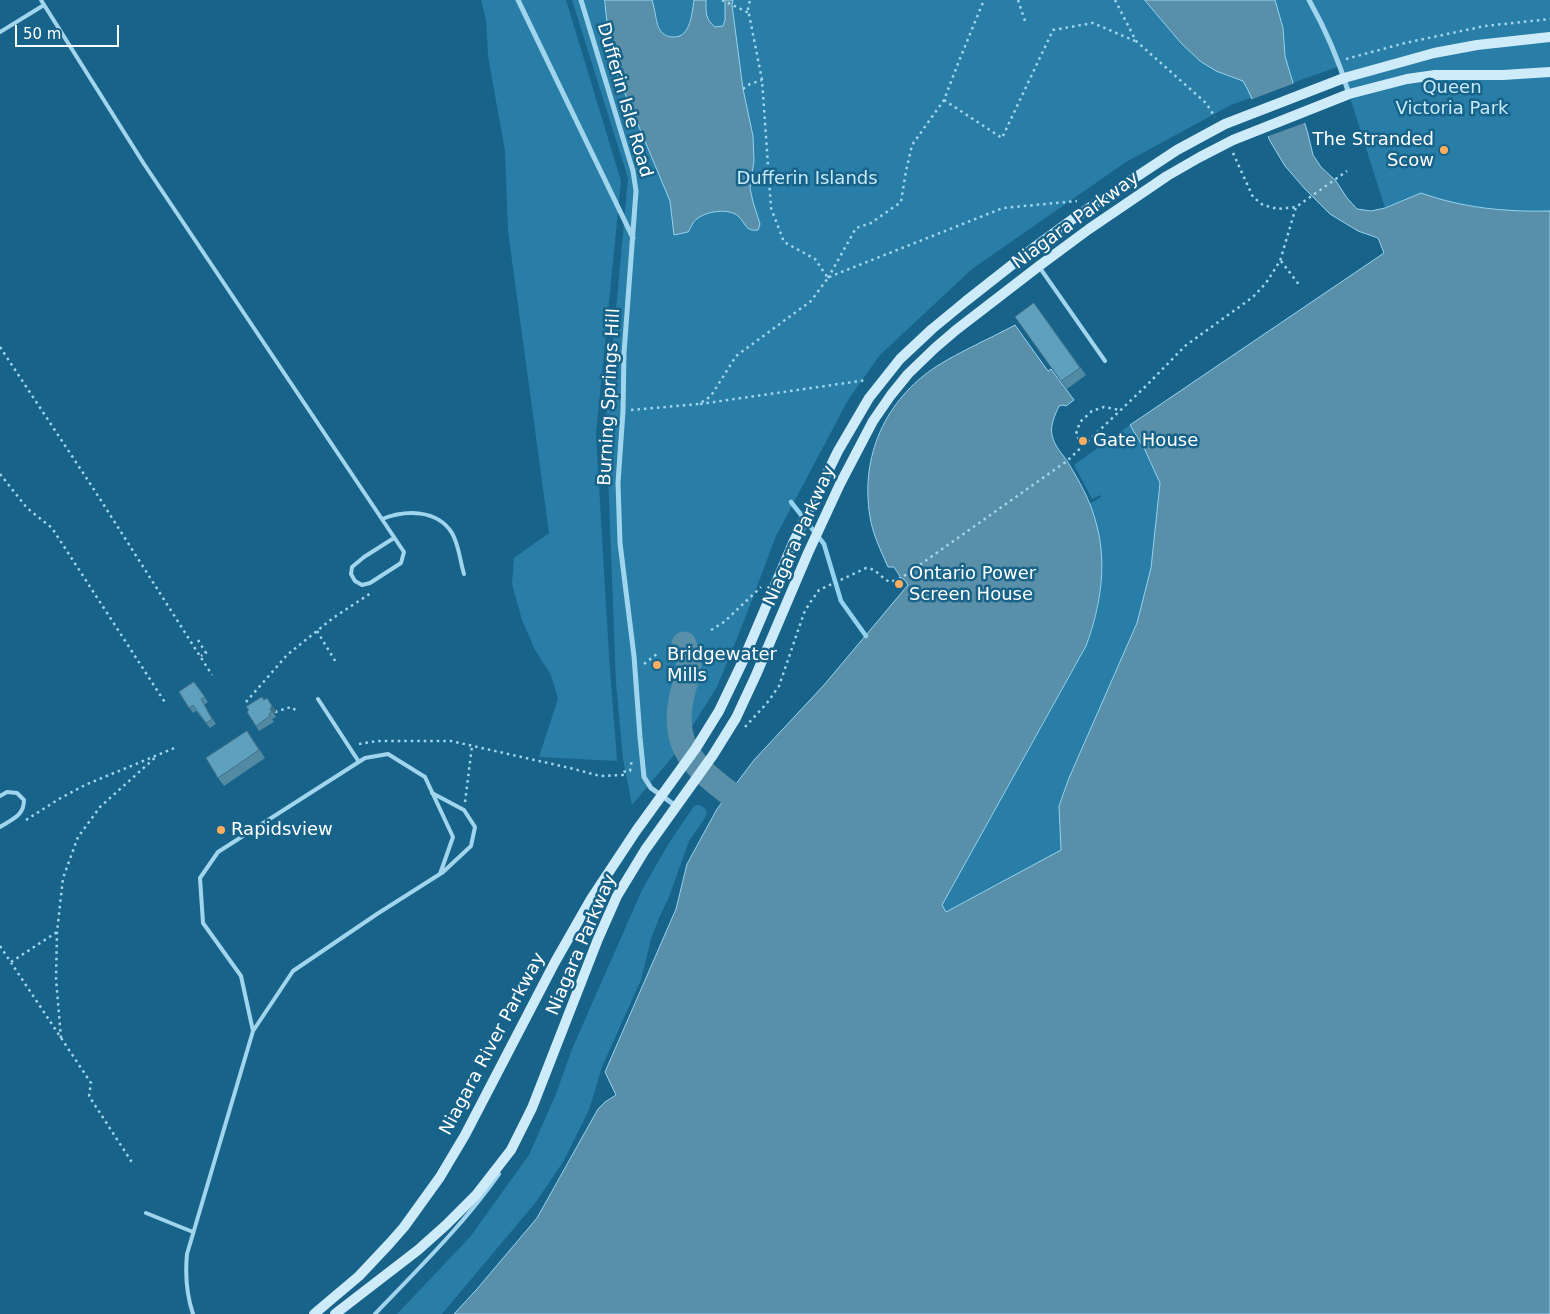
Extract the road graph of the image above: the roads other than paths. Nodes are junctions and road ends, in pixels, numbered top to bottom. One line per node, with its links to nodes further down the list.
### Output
1 (41, 0): 5 (lane)
2 (518, 0): 11 (street)
3 (581, 0): 11 (street, Dufferin Isle Road)
4 (1309, 0): 9 (street)
5 (44, 5): 6 (lane); 14 (lane)
6 (0, 32)
7 (1550, 37): 9 (main road, Niagara Parkway)
8 (1550, 72): 10 (main road, Niagara Parkway)
9 (1344, 78): 10 (street); 19 (main road, Niagara Parkway)
10 (1349, 94): 12 (main road, Niagara Parkway)
11 (633, 238): 22 (street, Burning Springs Hill)
12 (1039, 266): 13 (lane); 23 (main road, Niagara Parkway)
13 (1106, 361)
14 (382, 519): 15 (lane); 16 (lane)
15 (394, 538): 15 (lane)
16 (464, 574)
17 (318, 699): 18 (lane)
18 (359, 762): 20 (lane); 26 (lane)
19 (679, 772): 22 (main road, Niagara River Parkway)
20 (432, 793): 25 (lane); 25 (lane)
21 (0, 796): 24 (lane)
22 (661, 796): 23 (street, Burning Springs Hill); 31 (main road, Niagara River Parkway)
23 (676, 806): 27 (main road, Niagara Parkway)
24 (0, 827)
25 (440, 874): 26 (lane)
26 (253, 1031): 29 (lane)
27 (511, 1150): 32 (main road, Niagara Parkway); 33 (lane)
28 (146, 1213): 29 (lane)
29 (193, 1232): 30 (lane)
30 (193, 1314)
31 (314, 1314)
32 (335, 1314)
33 (375, 1314)

